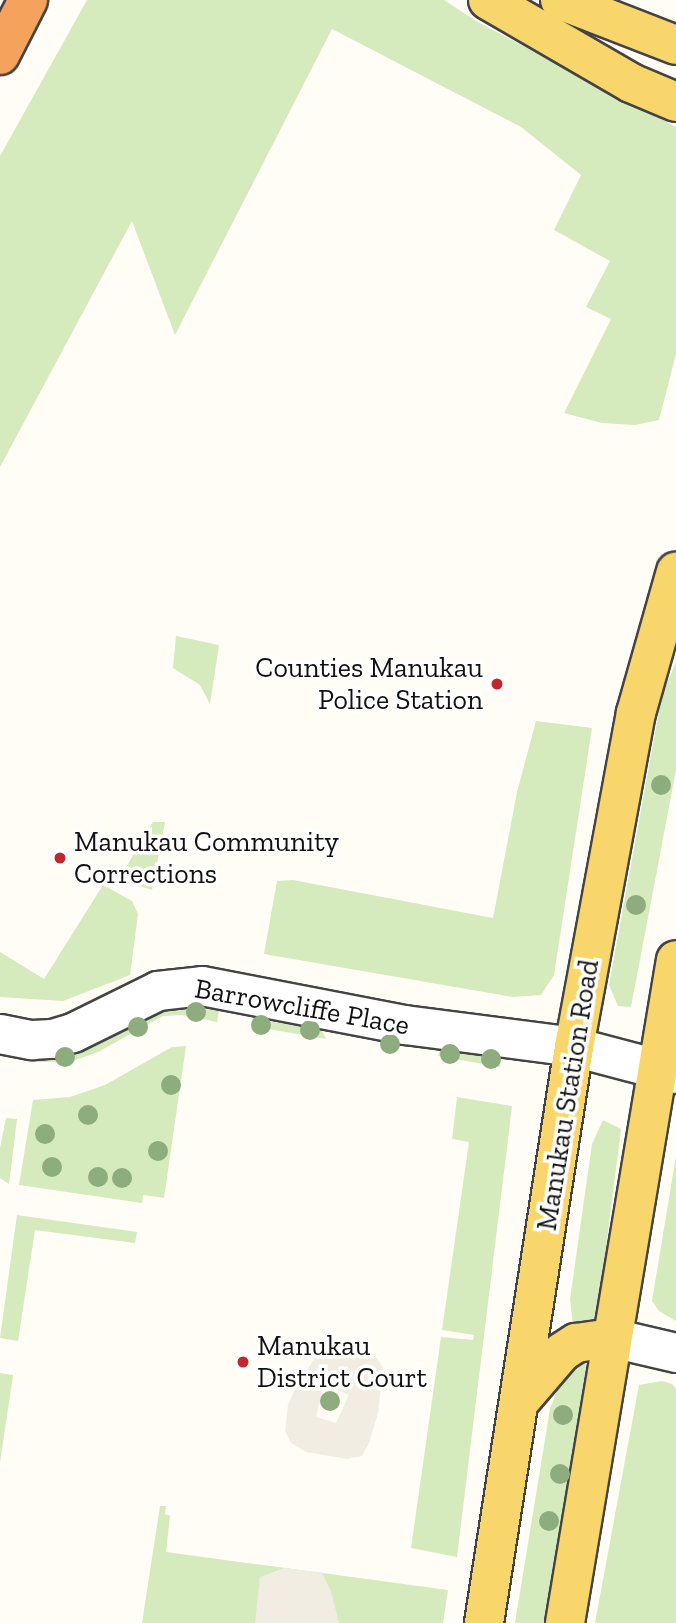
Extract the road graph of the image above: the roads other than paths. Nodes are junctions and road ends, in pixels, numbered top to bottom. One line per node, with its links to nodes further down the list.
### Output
1 (28, 0): 5 (highway)
2 (488, 0): 6 (main road)
3 (560, 0): 4 (main road)
4 (676, 45)
5 (0, 55)
6 (676, 102)
7 (676, 572): 10 (main road, Manukau Station Road)
8 (676, 960): 11 (main road)
9 (2, 1044): 10 (street, Barrowcliffe Place)
10 (574, 1046): 11 (street, Barrowcliffe Place); 14 (main road, Manukau Station Road)
11 (667, 1072): 12 (main road)
12 (612, 1338): 13 (street); 14 (main road); 16 (main road)
13 (676, 1353)
14 (521, 1400): 15 (main road, Manukau Station Road)
15 (484, 1623)
16 (565, 1623)

